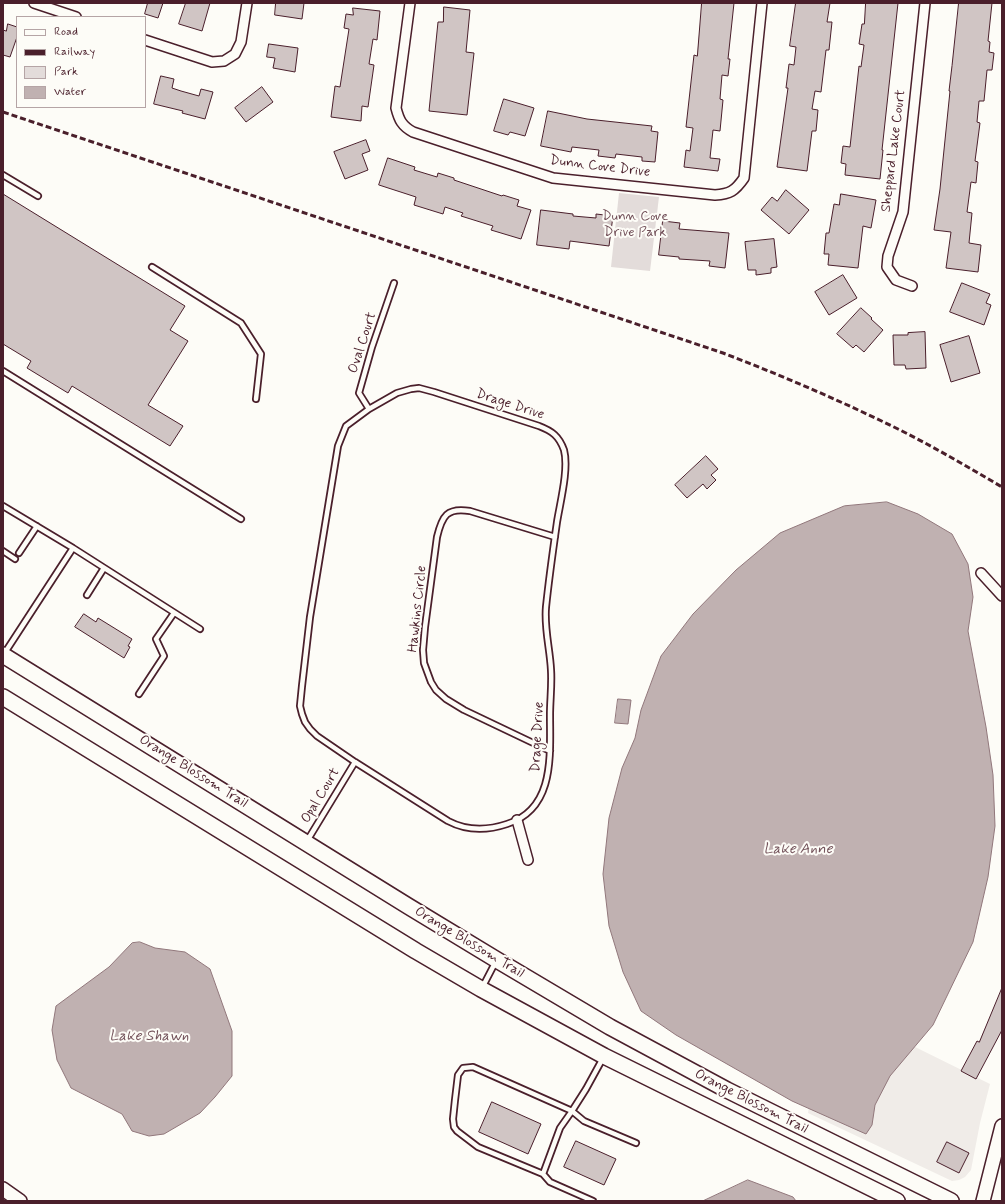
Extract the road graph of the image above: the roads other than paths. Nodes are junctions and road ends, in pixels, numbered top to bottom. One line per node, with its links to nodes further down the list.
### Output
1 (34, 3): 6 (street)
2 (247, 3): 7 (street)
3 (410, 3): 4 (street, Dunn Cove Drive)
4 (762, 3)
5 (925, 3): 12 (street, Sheppard Lake Court)
6 (73, 16)
7 (146, 40)
8 (3, 175): 9 (lane)
9 (38, 196)
10 (152, 268): 14 (lane)
11 (394, 283): 15 (lane, Oval Court)
12 (912, 286)
13 (3, 371): 17 (lane)
14 (256, 399)
15 (369, 409): 19 (lane, Drage Drive); 34 (lane, Drage Drive)
16 (3, 506): 18 (lane)
17 (241, 519)
18 (37, 526): 20 (lane); 22 (lane)
19 (555, 537): 33 (lane, Drage Drive); 33 (lane, Hawkins Circle)
20 (73, 548): 24 (lane); 30 (lane)
21 (3, 551): 23 (lane)
22 (19, 553)
23 (16, 559)
24 (104, 568): 26 (lane); 28 (lane)
25 (981, 573): 27 (street)
26 (87, 595)
27 (1002, 596)
28 (174, 613): 29 (lane); 31 (lane)
29 (200, 629)
30 (3, 655): 36 (main road, Orange Blossom Trail)
31 (139, 694)
32 (3, 697): 39 (main road, Orange Blossom Trail)
33 (550, 751): 35 (lane, Drage Drive)
34 (354, 762): 35 (lane, Drage Drive); 36 (lane, Opal Court)
35 (517, 820): 37 (street)
36 (306, 842): 38 (main road, Orange Blossom Trail)
37 (528, 860)
38 (497, 960): 39 (lane); 49 (main road, Orange Blossom Trail)
39 (481, 989): 40 (main road, Orange Blossom Trail)
40 (604, 1056): 41 (lane); 48 (main road, Orange Blossom Trail)
41 (572, 1111): 43 (lane); 44 (lane); 44 (lane)
42 (1002, 1126): 50 (street)
43 (636, 1143)
44 (543, 1174): 47 (lane)
45 (3, 1189): 46 (street)
46 (20, 1201)
47 (593, 1201)
48 (897, 1201)
49 (951, 1201)
50 (983, 1201)

